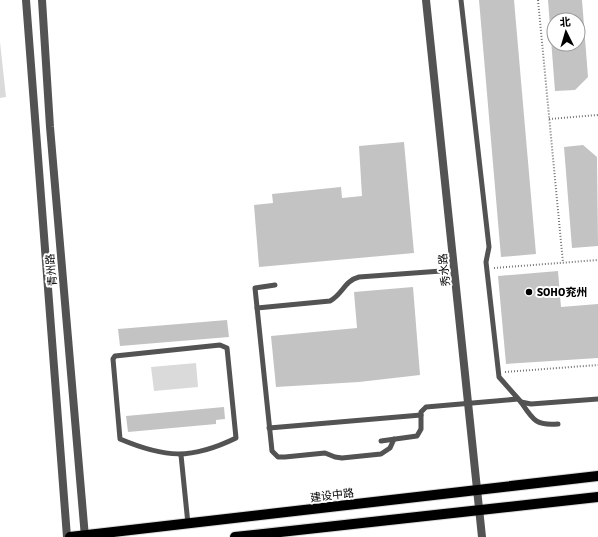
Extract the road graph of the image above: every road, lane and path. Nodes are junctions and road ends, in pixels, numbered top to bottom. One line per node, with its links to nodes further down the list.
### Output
1 (26, 0): 31 (street, 青州路)
2 (42, 0): 30 (street, 青州路)
3 (426, 0): 11 (street, 秀水路)
4 (461, 0): 10 (lane)
5 (538, 0): 7 (path)
6 (598, 115): 7 (path)
7 (550, 119): 9 (path)
8 (598, 260): 9 (path)
9 (563, 263): 10 (path)
10 (487, 269): 15 (lane)
11 (455, 270): 13 (lane); 18 (street, 秀水路)
12 (275, 284): 13 (lane)
13 (257, 308): 21 (lane)
14 (598, 365): 15 (path)
15 (499, 372): 17 (lane)
16 (598, 399): 17 (lane)
17 (520, 401): 18 (lane); 20 (lane)
18 (468, 404): 19 (lane); 26 (street, 秀水路)
19 (421, 415): 21 (lane); 22 (lane)
20 (558, 424)
21 (269, 428): 22 (lane)
22 (394, 439): 23 (lane)
23 (381, 440)
24 (181, 455): 24 (lane); 29 (lane)
25 (598, 476): 26 (main road, 建设中路)
26 (477, 490): 28 (street, 秀水路); 29 (main road, 建设中路)
27 (598, 497): 28 (main road)
28 (479, 510): 32 (main road); 33 (street, 秀水路)
29 (188, 524): 30 (main road, 建设中路)
30 (85, 536): 31 (main road, 建设中路)
31 (68, 537)
32 (235, 537)
33 (482, 537)

